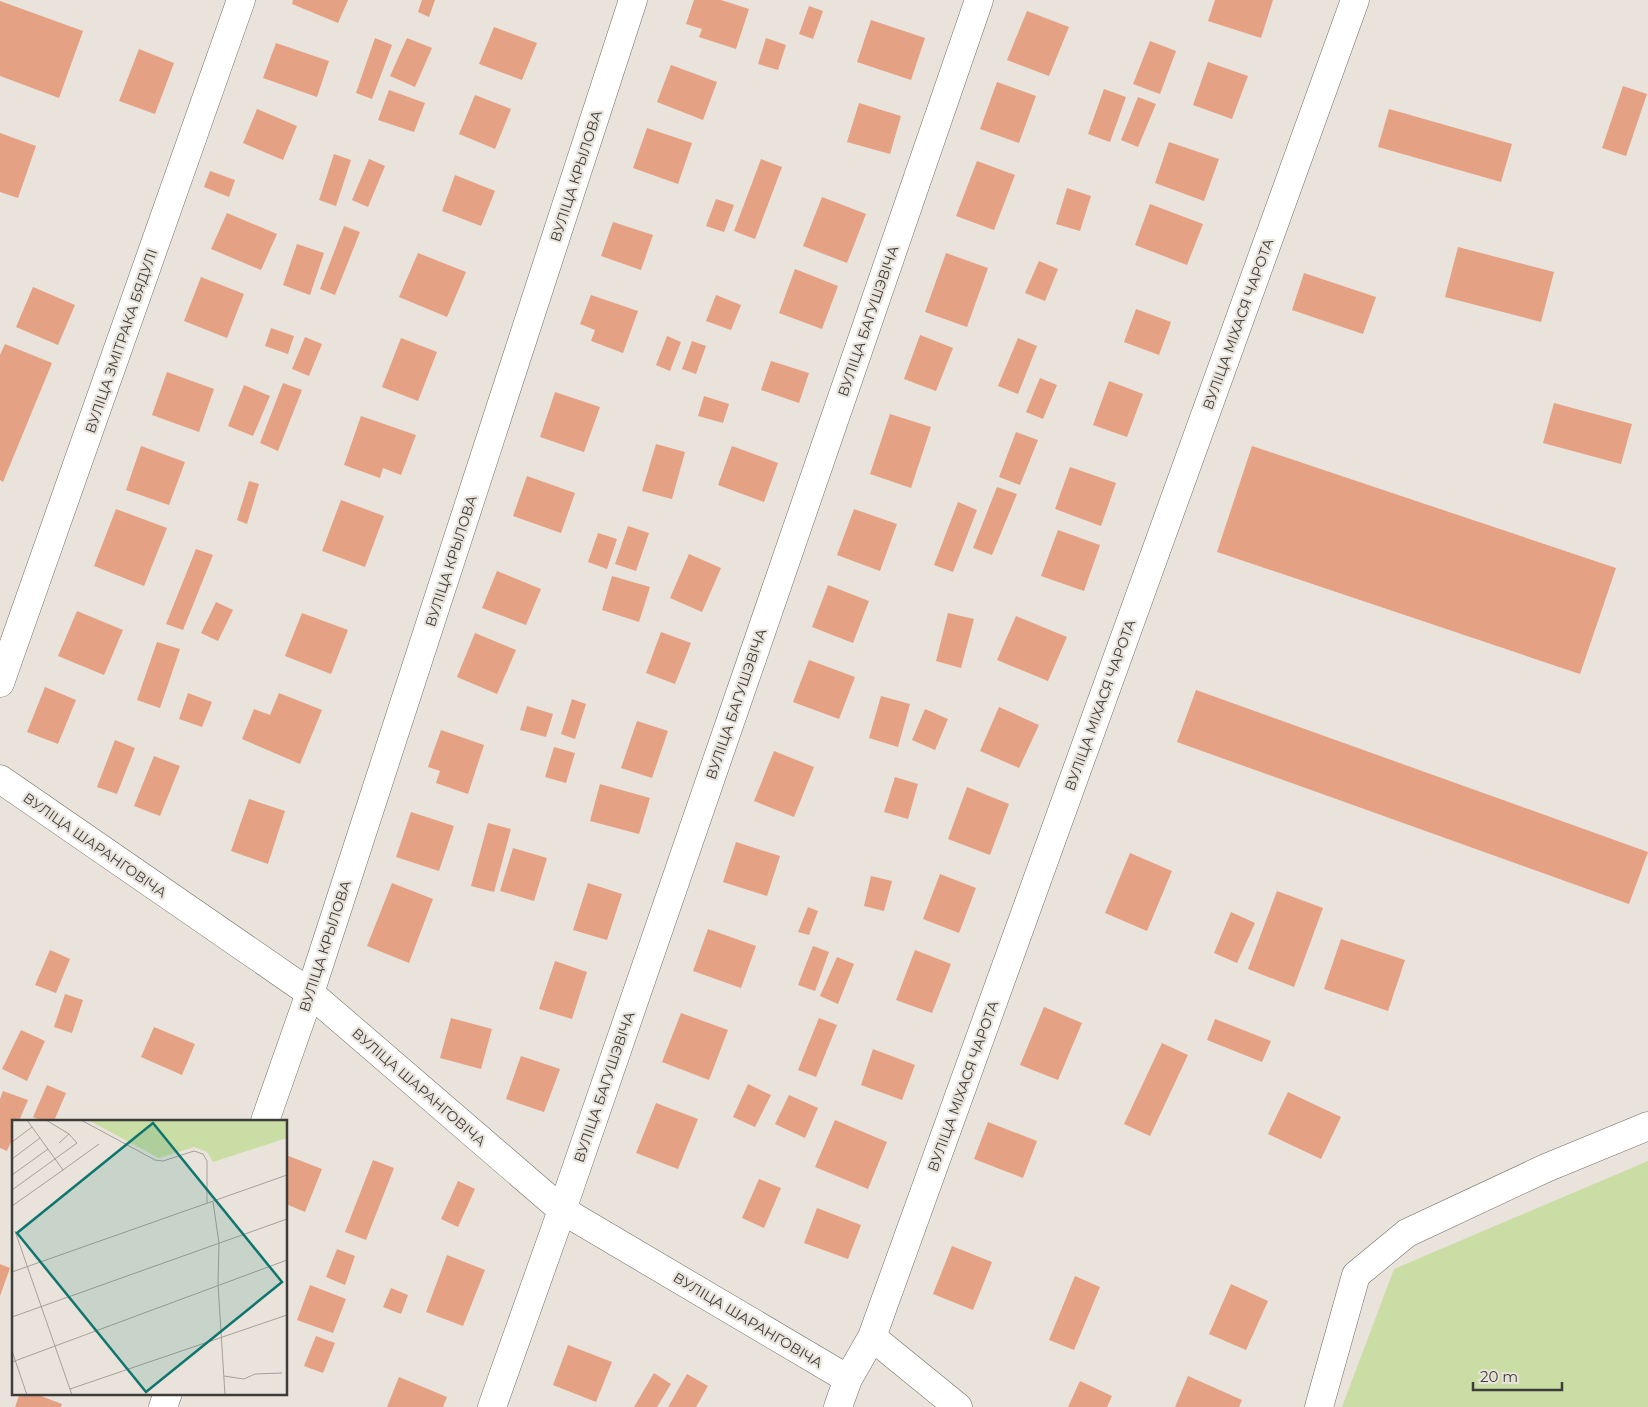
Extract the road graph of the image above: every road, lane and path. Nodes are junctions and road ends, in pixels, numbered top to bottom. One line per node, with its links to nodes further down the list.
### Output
1 (241, 0): 5 (street, ВУЛІЦА ЗМІТРАКА БЯДУЛІ)
2 (633, 0): 7 (street, ВУЛІЦА КРЫЛОВА)
3 (979, 0): 10 (street, ВУЛІЦА БАГУШЭВІЧА)
4 (1355, 0): 11 (street, ВУЛІЦА МІХАСЯ ЧАРОТА)
5 (0, 683)
6 (0, 779): 7 (street, ВУЛІЦА ШАРАНГОВІЧА)
7 (310, 993): 8 (street, ВУЛІЦА КРЫЛОВА); 10 (street, ВУЛІЦА ШАРАНГОВІЧА)
8 (265, 1120)
9 (1648, 1126): 18 (street)
10 (562, 1210): 12 (street, ВУЛІЦА ШАРАНГОВІЧА); 15 (street, ВУЛІЦА БАГУШЭВІЧА)
11 (872, 1337): 12 (street, ВУЛІЦА МІХАСЯ ЧАРОТА); 17 (street)
12 (848, 1379): 16 (street, ВУЛІЦА МІХАСЯ ЧАРОТА)
13 (168, 1394): 14 (street)
14 (163, 1407)
15 (492, 1407)
16 (838, 1407)
17 (958, 1407)
18 (1320, 1407)

